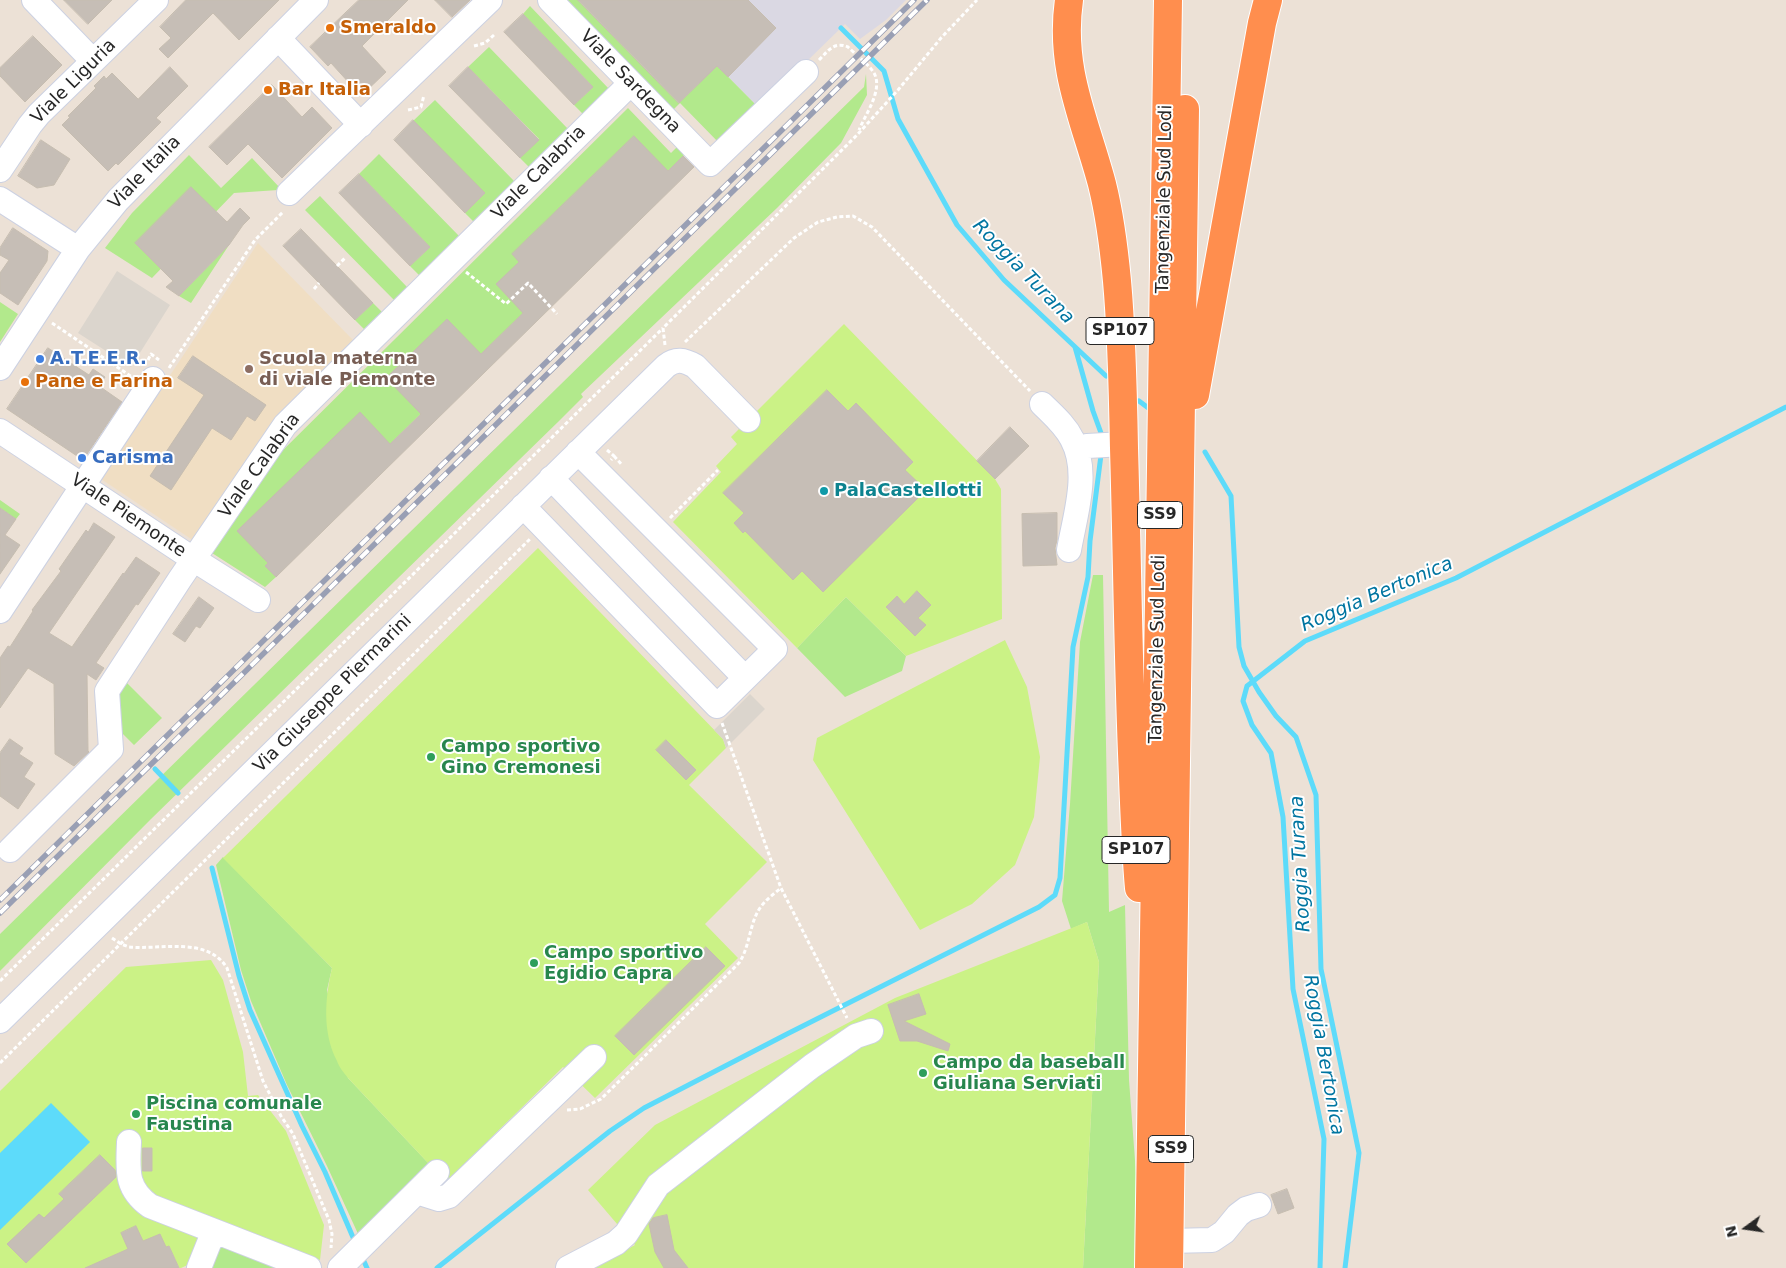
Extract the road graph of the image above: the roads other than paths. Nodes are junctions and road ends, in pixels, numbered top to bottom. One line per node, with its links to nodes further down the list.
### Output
1 (34, 0): 11 (street)
2 (156, 0): 11 (street, Viale Liguria)
3 (316, 0): 10 (street, Viale Italia)
4 (490, 0): 14 (street)
5 (550, 0): 13 (street, Viale Sardegna)
6 (1069, 0): 25 (highway, SP107)
7 (1168, 0): 39 (highway, Tangenziale Sud Lodi / SS9)
8 (1187, 0): 27 (highway, Tangenziale Sud Lodi / SS9)
9 (1268, 0): 27 (highway)
10 (278, 38): 14 (street); 18 (street, Viale Italia)
11 (93, 61): 15 (street, Viale Liguria)
12 (806, 72): 13 (street, Viale Sardegna)
13 (631, 83): 32 (street, Viale Calabria)
14 (361, 125): 16 (street)
15 (0, 170)
16 (289, 193)
17 (0, 199): 18 (street)
18 (78, 249): 19 (street, Viale Italia)
19 (0, 368)
20 (151, 372): 29 (street)
21 (1042, 404): 26 (street)
22 (748, 420): 24 (street, Via Giuseppe Piermarini)
23 (0, 431): 29 (street, Viale Piemonte)
24 (586, 444): 28 (street, Via Giuseppe Piermarini); 35 (street)
25 (1124, 444): 26 (street); 39 (highway, SP107)
26 (1077, 450): 31 (street)
27 (1181, 472): 46 (highway, Tangenziale Sud Lodi / SS9)
28 (551, 478): 30 (street, Via Giuseppe Piermarini); 35 (street)
29 (83, 486): 32 (street, Viale Piemonte); 34 (street)
30 (523, 506): 35 (street); 37 (street, Via Giuseppe Piermarini)
31 (1069, 550)
32 (193, 559): 33 (street, Viale Piemonte); 36 (street, Viale Calabria)
33 (258, 600)
34 (0, 611)
35 (745, 678)
36 (3, 851)
37 (0, 1022)
38 (871, 1030): 50 (street)
39 (1152, 1031): 51 (highway, Tangenziale Sud Lodi / SS9)
40 (594, 1057): 43 (street)
41 (128, 1142): 45 (street)
42 (437, 1172): 43 (street)
43 (417, 1192): 47 (street)
44 (1259, 1204): 46 (street)
45 (222, 1234): 48 (street); 49 (street)
46 (1169, 1241): 52 (highway, Tangenziale Sud Lodi / SS9)
47 (347, 1255)
48 (198, 1268)
49 (309, 1268)
50 (568, 1268)
51 (1149, 1268)
52 (1169, 1268)

